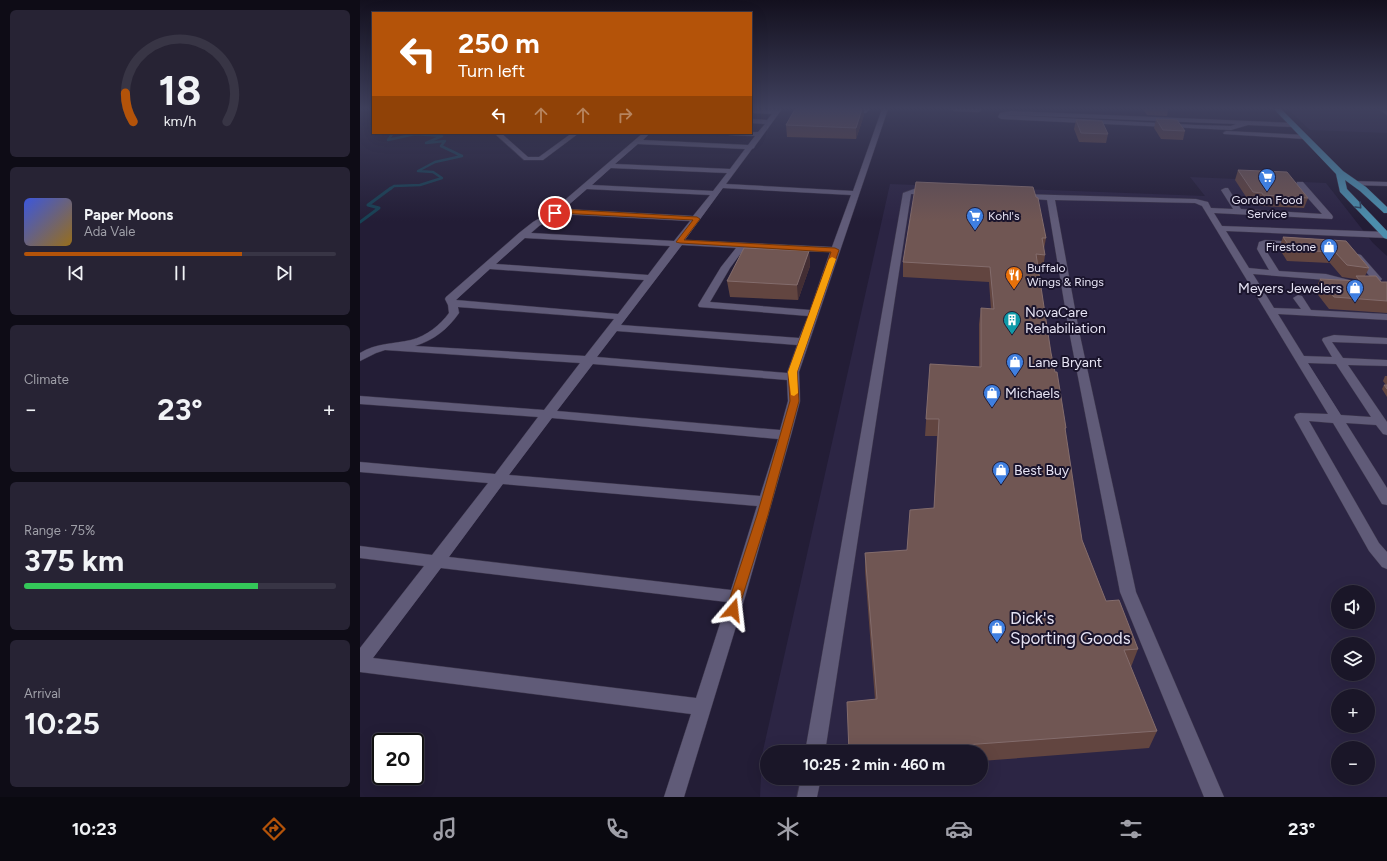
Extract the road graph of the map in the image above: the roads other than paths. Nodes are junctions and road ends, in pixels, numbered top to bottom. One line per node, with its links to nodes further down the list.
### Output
1 (511, 146): 2 (lane)
2 (558, 146)
3 (632, 146): 7 (lane)
4 (752, 146): 8 (lane)
5 (872, 146): 17 (lane)
6 (1314, 146): 9 (main road)
7 (609, 166): 8 (lane); 13 (lane)
8 (733, 171): 14 (lane)
9 (1340, 173): 10 (main road); 27 (main road, one-way to 27)
10 (1354, 183): 12 (lane); 22 (main road)
11 (1300, 184): 23 (lane)
12 (1387, 184)
13 (585, 187): 14 (lane); 21 (lane)
14 (719, 190): 17 (lane); 24 (lane)
15 (1225, 190): 23 (lane)
16 (937, 192): 69 (lane)
17 (856, 193): 31 (lane)
18 (1013, 196): 19 (lane)
19 (1051, 198): 20 (lane); 73 (lane)
20 (1208, 210): 23 (lane); 25 (lane)
21 (558, 211): 24 (lane); 26 (lane)
22 (1387, 211)
23 (1239, 212)
24 (697, 219): 28 (lane)
25 (1220, 228): 27 (lane); 34 (lane)
26 (522, 235): 28 (lane); 33 (lane)
27 (1387, 236)
28 (679, 243): 30 (lane); 36 (lane)
29 (1305, 245): 35 (lane)
30 (742, 246): 31 (lane); 40 (lane)
31 (835, 250): 40 (lane)
32 (1351, 250): 35 (lane)
33 (487, 266): 36 (lane); 38 (lane)
34 (1247, 271): 35 (lane); 39 (lane)
35 (1276, 273)
36 (652, 278): 42 (lane)
37 (1298, 298): 41 (lane)
38 (452, 303): 42 (lane); 47 (lane)
39 (1271, 311): 41 (lane); 49 (lane)
40 (814, 313): 46 (lane)
41 (1308, 313): 43 (lane)
42 (623, 316): 44 (lane)
43 (1387, 317)
44 (614, 328): 46 (lane); 50 (lane)
45 (1387, 341): 51 (lane)
46 (803, 342): 53 (lane)
47 (384, 347): 48 (lane); 50 (lane)
48 (360, 358)
49 (1301, 359): 51 (lane); 56 (lane)
50 (590, 360): 53 (lane); 55 (lane)
51 (1339, 360): 52 (lane); 57 (lane)
52 (1387, 363)
53 (793, 377): 58 (lane)
54 (360, 400): 55 (lane)
55 (549, 414): 58 (lane); 60 (lane)
56 (1337, 419): 57 (lane); 61 (lane); 65 (lane)
57 (1383, 426)
58 (785, 435): 62 (lane)
59 (360, 467): 60 (lane)
60 (499, 479): 62 (lane); 64 (lane)
61 (1385, 493)
62 (766, 502): 66 (lane)
63 (360, 552): 64 (lane)
64 (437, 561): 66 (lane); 67 (lane)
65 (1387, 563)
66 (737, 597): 68 (lane)
67 (360, 663): 68 (lane)
68 (702, 707): 71 (lane)
69 (816, 745)
70 (810, 785): 72 (lane)
71 (674, 797)
72 (807, 797)
73 (1214, 797)

